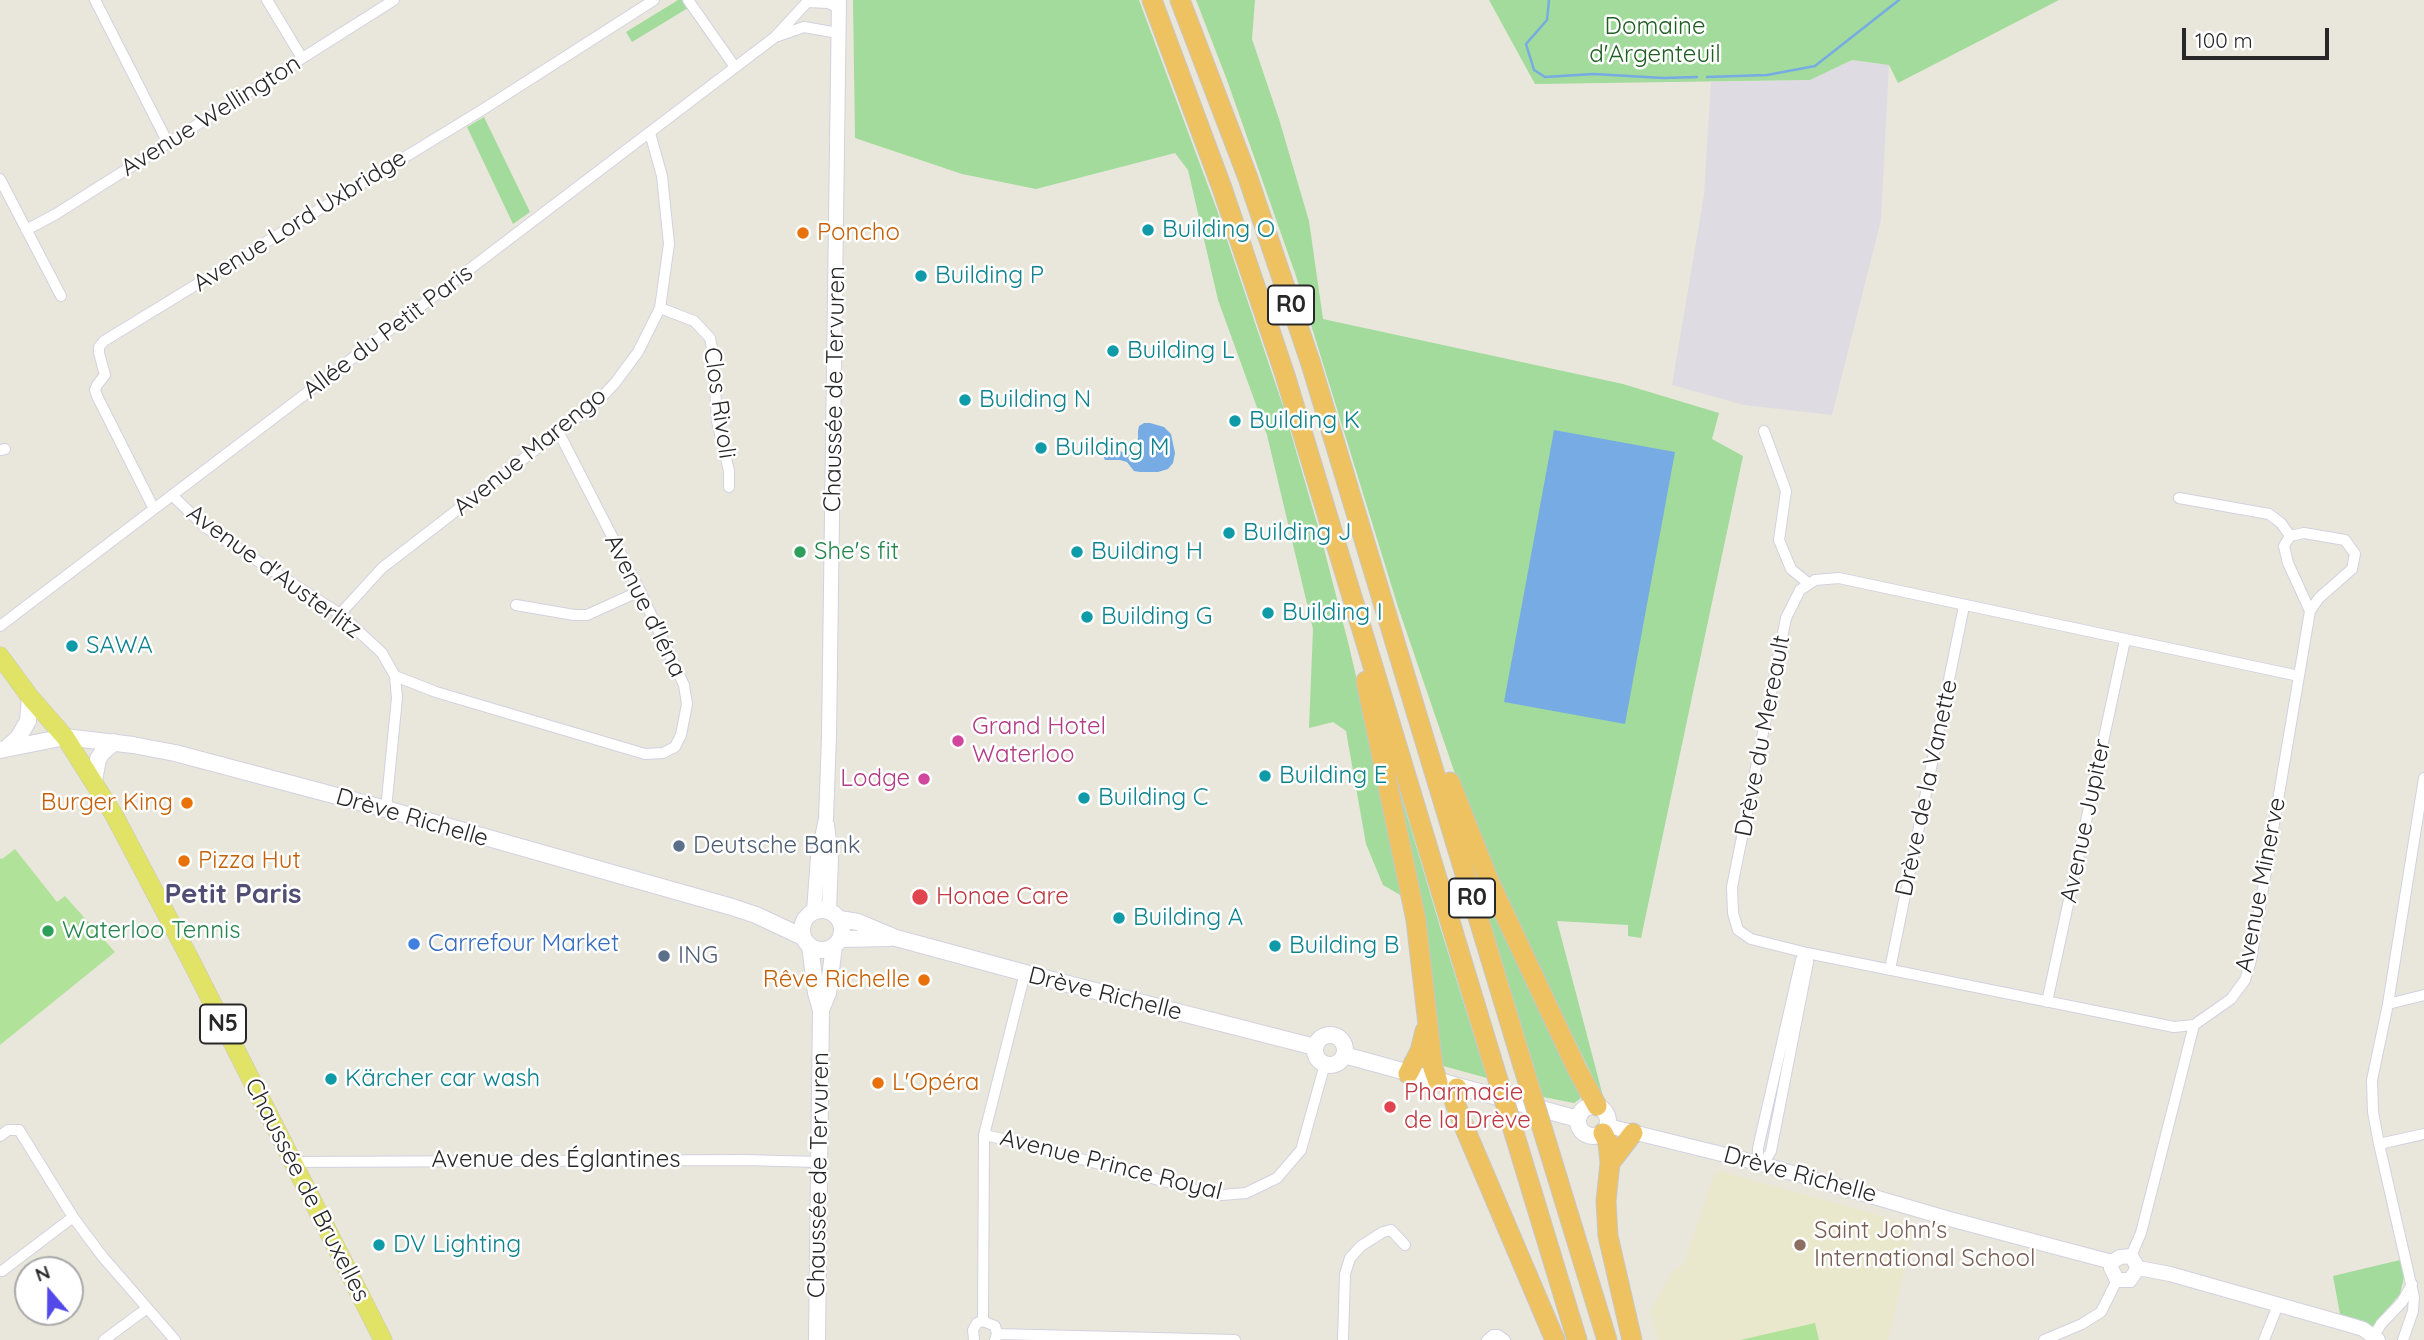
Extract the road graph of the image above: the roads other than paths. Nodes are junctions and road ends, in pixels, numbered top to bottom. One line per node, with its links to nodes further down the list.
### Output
1 (95, 0): 15 (street)
2 (267, 0): 12 (street)
3 (394, 0): 12 (street, Avenue Wellington)
4 (654, 0): 25 (street, Avenue Lord Uxbridge)
5 (688, 0): 13 (street)
6 (1152, 0): 34 (highway, R0)
7 (1180, 0): 40 (highway, R0)
8 (808, 1): 9 (street, Allée du Petit Paris); 11 (street, Allée du Petit Paris)
9 (839, 6): 10 (street, Chaussée de Tervuren)
10 (838, 33): 11 (street, Allée du Petit Paris); 48 (street, Chaussée de Tervuren)
11 (775, 37): 13 (street, Allée du Petit Paris)
12 (302, 58): 15 (street, Avenue Wellington)
13 (734, 67): 14 (street, Allée du Petit Paris)
14 (650, 133): 19 (street, Avenue Marengo); 23 (street, Allée du Petit Paris)
15 (168, 144): 17 (street, Avenue Wellington)
16 (0, 178): 17 (street)
17 (26, 230): 18 (street)
18 (61, 296)
19 (660, 308): 21 (street, Avenue Marengo); 22 (street, Clos Rivoli)
20 (1764, 431): 27 (street)
21 (559, 433): 28 (street, Avenue d'Iéna); 32 (street, Avenue Marengo)
22 (729, 487)
23 (172, 495): 25 (street, Allée du Petit Paris); 32 (street, Avenue d'Austerlitz)
24 (2179, 498): 26 (street)
25 (154, 509): 33 (street, Allée du Petit Paris)
26 (2290, 536): 31 (street); 31 (street)
27 (1808, 583): 30 (street); 52 (street, Drève du Mereault)
28 (640, 591): 29 (street); 37 (street, Avenue d'Iéna)
29 (516, 605)
30 (1964, 606): 35 (street); 53 (street, Drève de la Vanette)
31 (2310, 611): 38 (street, Avenue Minerve)
32 (340, 614): 37 (street, Avenue d'Austerlitz)
33 (0, 626)
34 (1364, 635): 59 (highway); 101 (highway, R0, bridge)
35 (2124, 640): 38 (street); 56 (street, Avenue Jupiter)
36 (0, 656): 39 (main road, Chaussée de Bruxelles / N5)
37 (395, 676): 46 (street)
38 (2299, 676): 60 (street, Avenue Minerve)
39 (30, 697): 41 (main road, Chaussée de Bruxelles / N5); 43 (main road)
40 (1421, 730): 67 (highway); 102 (highway, R0, bridge)
41 (65, 737): 42 (main road, Drève Richelle); 43 (main road, Drève Richelle); 45 (main road, Chaussée de Bruxelles / N5)
42 (114, 742): 45 (main road); 46 (main road, Drève Richelle)
43 (4, 749)
44 (2424, 778): 57 (street)
45 (94, 781): 75 (main road, Chaussée de Bruxelles / N5)
46 (386, 809): 47 (main road, Drève Richelle)
47 (756, 915): 48 (main road, Drève Richelle); 50 (main road, Drève Richelle)
48 (822, 915): 49 (main road, Drève Richelle); 50 (main road); 51 (main road)
49 (896, 938): 51 (main road, Drève Richelle); 54 (main road, Drève Richelle)
50 (806, 941): 51 (main road); 58 (main road, Chaussée de Tervuren)
51 (837, 942): 58 (main road, Chaussée de Tervuren)
52 (1807, 953): 53 (street, Drève du Mereault); 78 (street)
53 (1890, 969): 56 (street, Drève du Mereault)
54 (1025, 974): 61 (main road, Drève Richelle); 72 (street)
55 (2424, 995): 57 (street)
56 (2047, 1002): 60 (street, Drève du Mereault)
57 (2388, 1004): 74 (street)
58 (821, 1010): 76 (main road, Chaussée de Tervuren)
59 (1427, 1023): 64 (highway); 65 (highway)
60 (2194, 1025): 82 (street)
61 (1315, 1047): 62 (main road); 63 (main road)
62 (1344, 1055): 63 (main road); 64 (main road)
63 (1325, 1064): 72 (street, Avenue Prince Royal)
64 (1408, 1074): 65 (main road)
65 (1438, 1082): 66 (main road)
66 (1457, 1088): 68 (main road); 100 (highway)
67 (1597, 1106): 68 (main road); 69 (main road)
68 (1578, 1119): 69 (main road)
69 (1606, 1130): 70 (street, Drève Richelle); 77 (highway)
70 (1633, 1133): 77 (highway); 78 (street, Drève Richelle)
71 (2424, 1134): 74 (street)
72 (984, 1135): 88 (street)
73 (0, 1136): 79 (street)
74 (2379, 1144): 85 (street)
75 (293, 1162): 76 (street, Avenue des Églantines); 93 (main road, Chaussée de Bruxelles / N5)
76 (819, 1162): 94 (main road, Chaussée de Tervuren)
77 (1610, 1163): 103 (highway)
78 (1758, 1163): 81 (street, Drève Richelle)
79 (73, 1217): 83 (street); 87 (street)
80 (1405, 1245): 97 (street)
81 (2112, 1262): 82 (street); 84 (street)
82 (2135, 1262): 84 (street); 86 (street)
83 (2, 1271)
84 (2117, 1280): 104 (street)
85 (2412, 1284): 90 (street); 106 (street)
86 (2278, 1305): 90 (street); 105 (street)
87 (146, 1309): 91 (street); 92 (street)
88 (983, 1321): 89 (street); 95 (street)
89 (996, 1337): 96 (street)
90 (2376, 1338)
91 (104, 1340)
92 (175, 1340)
93 (383, 1340)
94 (817, 1340)
95 (974, 1340)
96 (1235, 1340)
97 (1343, 1340)
98 (1488, 1340): 99 (street)
99 (1505, 1340)
100 (1555, 1340)
101 (1577, 1340)
102 (1607, 1340)
103 (1632, 1340)
104 (2044, 1340)
105 (2264, 1340)
106 (2403, 1340)

